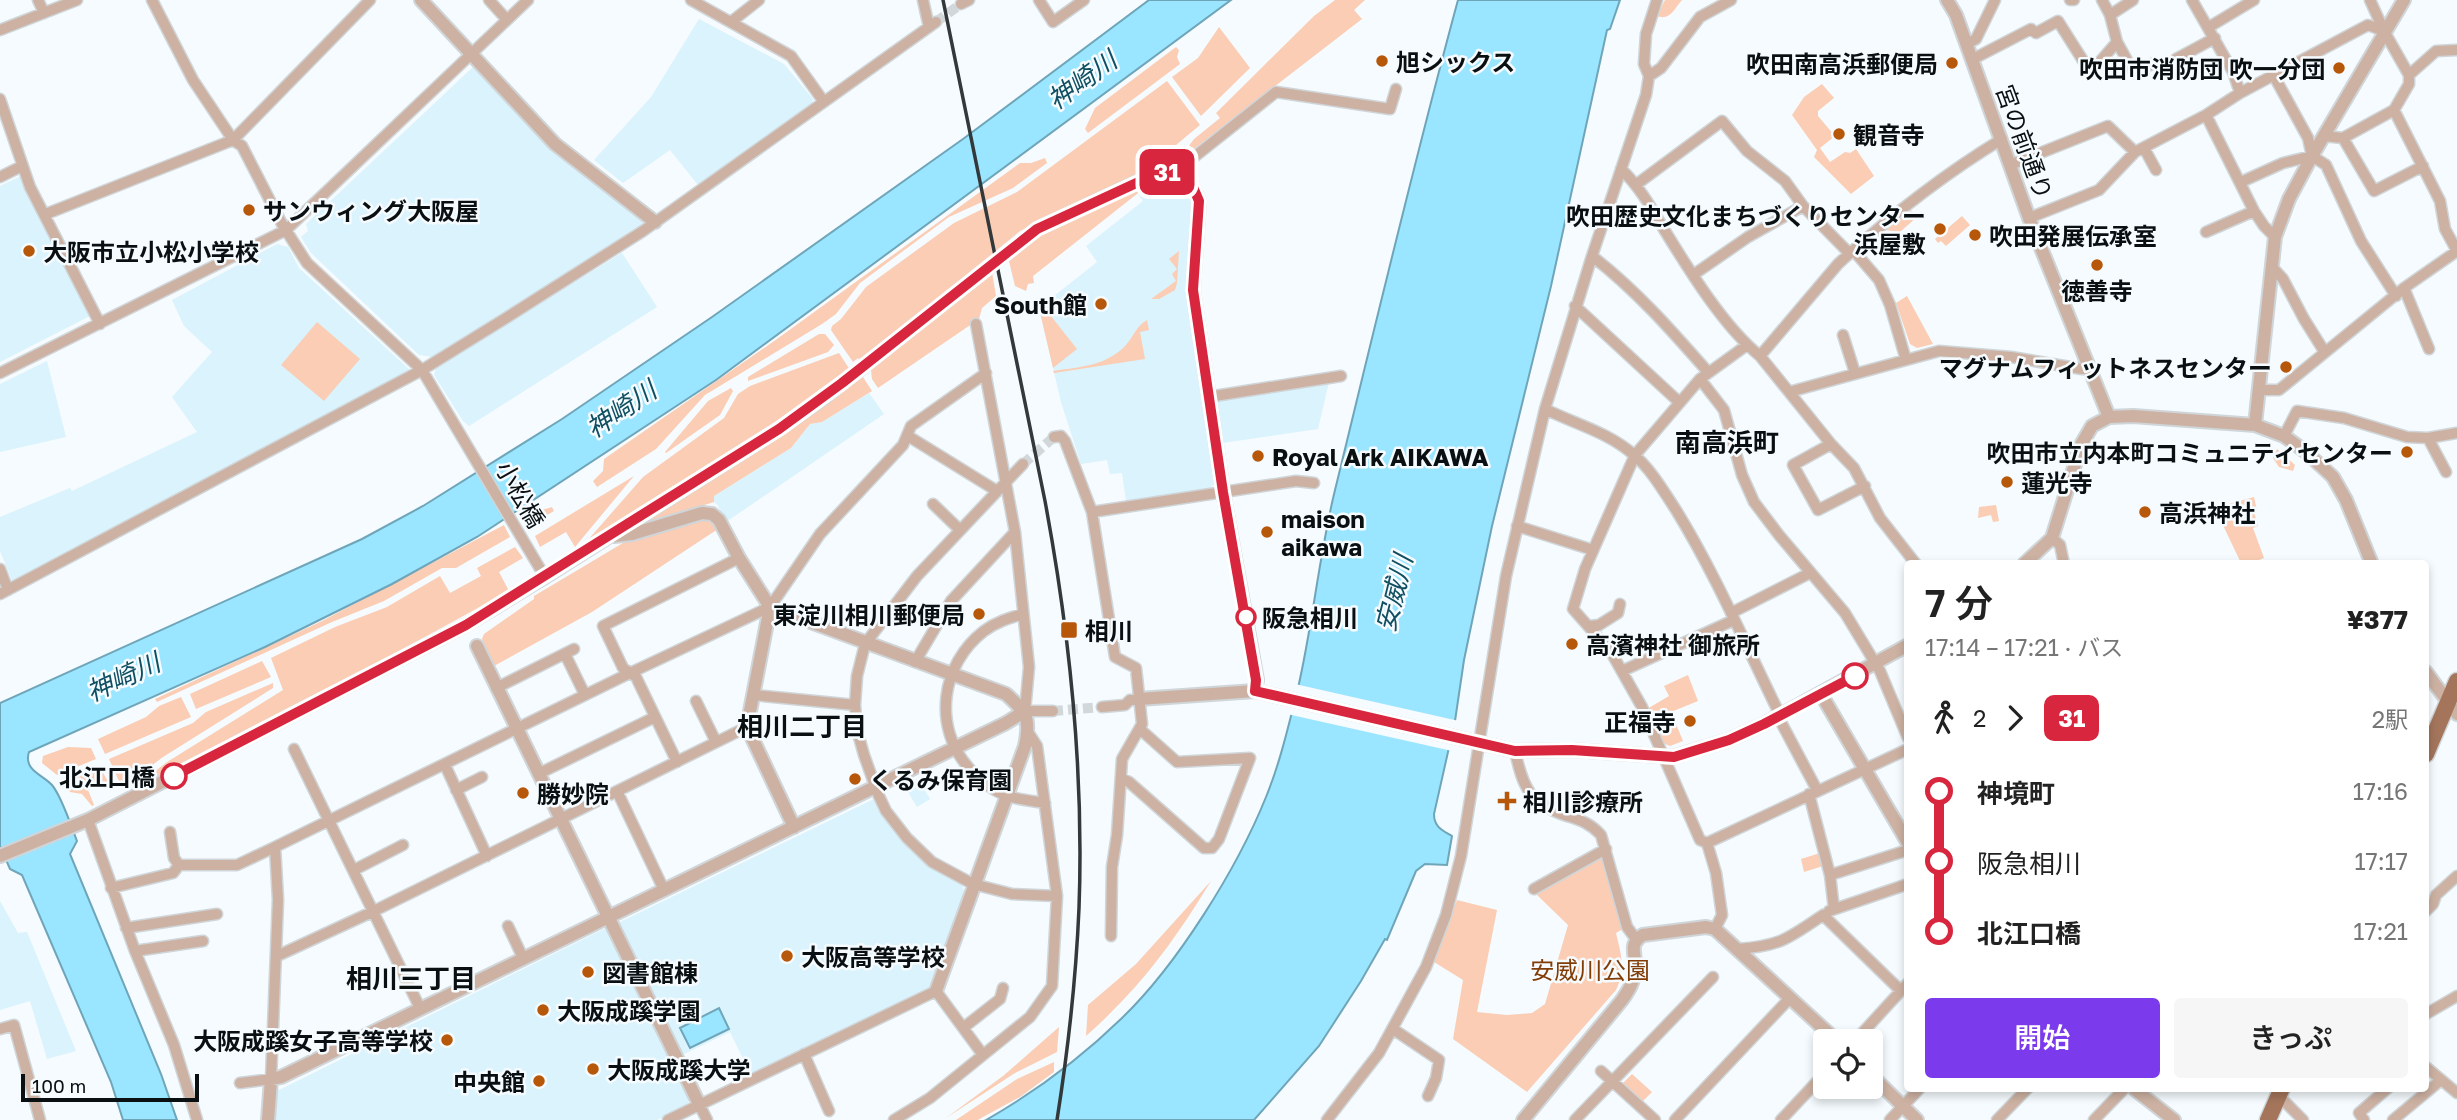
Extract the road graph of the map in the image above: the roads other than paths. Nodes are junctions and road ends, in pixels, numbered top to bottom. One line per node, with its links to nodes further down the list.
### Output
1 (38, 0): 23 (street)
2 (77, 0): 23 (street)
3 (152, 0): 50 (street, 小松橋)
4 (370, 0): 50 (street)
5 (421, 0): 34 (street)
6 (489, 0): 25 (street)
7 (528, 0): 25 (street)
8 (691, 0): 26 (street)
9 (759, 0): 26 (street)
10 (923, 0): 44 (street)
11 (1039, 0): 12 (street)
12 (1084, 0)
13 (1657, 0): 39 (street)
14 (1731, 0): 39 (street)
15 (1947, 0): 32 (street, 宮の前通り)
16 (1995, 0): 32 (street)
17 (2102, 0): 24 (street)
18 (2133, 0): 24 (street)
19 (2192, 0): 27 (street)
20 (2254, 0): 27 (street)
21 (2370, 0): 29 (street)
22 (2404, 0): 29 (street)
23 (44, 13): 28 (street)
24 (2110, 15): 31 (street)
25 (507, 20): 34 (street)
26 (730, 22): 44 (street)
27 (2209, 27): 30 (street)
28 (0, 30)
29 (2384, 31): 38 (street); 40 (street); 47 (street)
30 (2215, 38): 36 (street); 42 (street)
31 (2117, 41): 35 (street); 37 (street)
32 (1967, 44): 35 (street, 宮の前通り)
33 (2457, 50): 38 (street)
34 (471, 55): 66 (street); 67 (street)
35 (1973, 59): 49 (street, 宮の前通り)
36 (2176, 59)
37 (2154, 63)
38 (2409, 75): 45 (street)
39 (1649, 76): 56 (street)
40 (2274, 76): 42 (street); 52 (street)
41 (1396, 89): 58 (street)
42 (2240, 93): 46 (street)
43 (0, 99): 54 (street)
44 (824, 102): 66 (street)
45 (2394, 110): 48 (street); 55 (street)
46 (2206, 115): 51 (street); 60 (street)
47 (2323, 136): 48 (street); 52 (street)
48 (2343, 138): 55 (street)
49 (2002, 139): 53 (street, 宮の前通り); 71 (street)
50 (233, 140): 64 (street); 67 (street, 小松橋)
51 (2140, 150): 53 (street); 57 (street); 65 (street)
52 (2312, 156): 60 (street); 69 (street); 76 (street)
53 (2010, 165): 65 (street, 宮の前通り)
54 (22, 166): 59 (street); 64 (street)
55 (2423, 166): 70 (street)
56 (1621, 169): 61 (street); 72 (street)
57 (2156, 170)
58 (1174, 173): 95 (street); 119 (street)
59 (0, 177)
60 (2241, 182): 63 (street)
61 (1637, 184): 62 (street); 74 (street)
62 (1803, 205): 71 (street); 74 (street)
63 (2255, 211): 68 (street); 69 (street)
64 (46, 214): 78 (street)
65 (2029, 218): 86 (street, 宮の前通り)
66 (655, 222): 87 (street)
67 (286, 230): 78 (street); 87 (street, 小松橋)
68 (2206, 232)
69 (2275, 237): 73 (street)
70 (2457, 251): 75 (street)
71 (1852, 252): 84 (street); 85 (street)
72 (1592, 256): 77 (street); 92 (street)
73 (2272, 267): 83 (street); 93 (street)
74 (1693, 275): 81 (street)
75 (2404, 288): 76 (street); 82 (street)
76 (2396, 296): 83 (street)
77 (1576, 306): 96 (street); 97 (street)
78 (100, 324): 88 (street)
79 (976, 324): 89 (street)
80 (1843, 335): 90 (street)
81 (1747, 345): 84 (street); 92 (street)
82 (2428, 349)
83 (2325, 351): 93 (street)
84 (1760, 356): 94 (street)
85 (1906, 360): 86 (street); 90 (street)
86 (2089, 368): 98 (street, 宮の前通り)
87 (422, 370): 129 (street, 小松橋); 130 (street)
88 (0, 373)
89 (986, 373): 101 (street); 109 (street)
90 (1855, 373): 94 (street)
91 (1340, 376): 95 (street)
92 (1704, 376): 96 (street); 128 (street)
93 (2258, 390): 99 (street)
94 (1789, 392): 105 (street)
95 (1208, 397): 113 (street)
96 (1679, 402): 106 (street)
97 (1545, 409): 106 (street); 116 (street)
98 (2109, 417): 99 (street); 120 (street)
99 (2255, 425): 102 (street)
100 (2457, 433): 104 (street)
101 (908, 436): 112 (street); 132 (street)
102 (2284, 436): 104 (street); 126 (street)
103 (1054, 437): 115 (street)
104 (2428, 438): 108 (street)
105 (1831, 444): 111 (street); 111 (street)
106 (1635, 455): 121 (street); 134 (street)
107 (1023, 464): 109 (street)
108 (2446, 472)
109 (1006, 480): 112 (street); 118 (street)
110 (1314, 483): 113 (street)
111 (1865, 486): 123 (street)
112 (997, 491): 117 (street)
113 (1223, 492): 115 (street); 147 (street)
114 (933, 504): 117 (street)
115 (1092, 512): 151 (street)
116 (1517, 526): 121 (street); 165 (street)
117 (960, 530): 136 (street)
118 (1015, 531): 133 (street); 139 (street)
119 (610, 536): 122 (street); 129 (street)
120 (2052, 538): 124 (street); 125 (street)
121 (1592, 550): 135 (street)
122 (739, 558): 132 (street); 142 (street)
123 (1913, 560)
124 (2028, 560)
125 (2063, 560)
126 (2370, 560)
127 (0, 569): 130 (street)
128 (1810, 573): 134 (street); 140 (street)
129 (545, 577): 185 (street)
130 (4, 592)
131 (1620, 604): 135 (street)
132 (770, 607): 136 (street); 142 (street); 150 (street)
133 (1023, 614): 143 (street); 156 (street)
134 (1733, 616): 141 (street); 158 (street)
135 (1590, 626): 141 (street)
136 (865, 644): 139 (street); 153 (street)
137 (477, 646): 146 (street)
138 (1904, 647): 140 (street)
139 (915, 662): 143 (street)
140 (1876, 664): 148 (street); 162 (street)
141 (1622, 671): 172 (street)
142 (630, 673): 149 (street); 159 (street)
143 (951, 675): 156 (street); 168 (street)
144 (2429, 676): 155 (street)
145 (2457, 681): 155 (main road)
146 (496, 688): 149 (street); 161 (street)
147 (1255, 691): 151 (street); 165 (street)
148 (1821, 694): 158 (street); 175 (street)
149 (585, 695): 161 (street)
150 (752, 695): 153 (street); 160 (street)
151 (1139, 699): 154 (street); 163 (street)
152 (696, 701): 166 (street)
153 (855, 705): 179 (street)
154 (1102, 707)
155 (2453, 709): 169 (main road)
156 (1025, 711): 157 (street); 164 (street); 168 (street)
157 (1053, 711)
158 (1780, 715): 172 (street); 182 (street)
159 (655, 717): 173 (street); 176 (street)
160 (747, 727): 166 (street); 188 (street)
161 (516, 729): 174 (street); 176 (street)
162 (1904, 729)
163 (1141, 730): 178 (street); 178 (street)
164 (1028, 732): 183 (street); 184 (street)
165 (1477, 742): 171 (street); 234 (street)
166 (716, 743): 173 (street)
167 (294, 748): 186 (street)
168 (954, 748): 179 (street); 183 (street)
169 (2429, 749)
170 (1904, 750): 175 (street)
171 (1515, 751): 172 (street); 194 (street)
172 (1664, 757): 191 (street)
173 (677, 762): 181 (street)
174 (445, 765): 180 (street); 186 (street)
175 (1863, 768): 182 (street); 190 (street)
176 (538, 774): 187 (street)
177 (482, 776): 180 (street)
178 (1121, 778): 217 (street)
179 (876, 787): 188 (street); 202 (street)
180 (456, 790): 197 (street)
181 (617, 791): 187 (street); 206 (street)
182 (1813, 792): 191 (street); 200 (street)
183 (1006, 796): 184 (street); 202 (street)
184 (1045, 803): 207 (street)
185 (88, 820): 196 (street); 204 (street)
186 (329, 820): 193 (street); 199 (street)
187 (560, 820): 197 (street); 213 (street)
188 (794, 827): 206 (street)
189 (170, 832): 198 (street)
190 (1904, 836)
191 (1707, 843): 216 (street)
192 (403, 845): 199 (street)
193 (275, 847): 198 (street); 222 (street)
194 (1606, 849): 205 (street); 218 (street)
195 (1904, 851): 200 (street)
196 (1, 856)
197 (487, 856): 210 (street)
198 (179, 865): 204 (street)
199 (354, 870): 210 (street)
200 (1830, 875): 209 (street)
201 (2457, 876): 208 (street)
202 (973, 884): 207 (street); 227 (street)
203 (1904, 885): 209 (street)
204 (111, 888): 215 (street)
205 (1534, 889)
206 (664, 890): 213 (street)
207 (1057, 896): 238 (street)
208 (2429, 908)
209 (1834, 909): 212 (street)
210 (374, 911): 222 (street); 230 (street)
211 (217, 915): 215 (street)
212 (1823, 915): 220 (street); 225 (street)
213 (607, 917): 223 (street); 257 (street)
214 (508, 926): 223 (street)
215 (126, 928): 221 (street)
216 (1715, 929): 218 (street); 220 (street)
217 (1111, 936)
218 (1636, 939): 258 (street)
219 (203, 941): 221 (street)
220 (1738, 949): 229 (street)
221 (135, 951): 263 (street)
222 (277, 956): 241 (street)
223 (523, 958): 230 (street)
224 (1713, 977): 243 (street)
225 (1904, 986): 236 (street)
226 (1003, 988): 232 (street)
227 (936, 991): 232 (street); 237 (street)
228 (2457, 996): 231 (street)
229 (1790, 998): 235 (street); 272 (street)
230 (420, 1008): 241 (street)
231 (2429, 1012)
232 (963, 1028): 238 (street)
233 (0, 1029): 262 (street)
234 (1393, 1029): 256 (street); 261 (street)
235 (1824, 1029)
236 (1866, 1029)
237 (804, 1054): 257 (street); 260 (street)
238 (983, 1055): 267 (street)
239 (1601, 1070): 243 (street)
240 (2429, 1070): 242 (street)
241 (271, 1079): 244 (street); 264 (street)
242 (2441, 1080): 247 (street); 255 (street)
243 (1613, 1082): 270 (street); 271 (street)
244 (240, 1083)
245 (1813, 1086): 273 (street)
246 (1883, 1086): 259 (street)
247 (2429, 1090)
248 (1916, 1092): 259 (street)
249 (2024, 1092): 276 (street)
250 (2121, 1092): 277 (street)
251 (2140, 1092): 278 (street)
252 (2281, 1092): 279 (main road); 280 (street)
253 (2383, 1092): 281 (street)
254 (2427, 1092): 282 (street)
255 (2457, 1093)
256 (1428, 1096)
257 (699, 1104): 265 (street); 266 (street)
258 (1534, 1106): 268 (street); 269 (street)
259 (1903, 1106): 274 (street); 275 (street)
260 (829, 1111)
261 (1334, 1118)
262 (40, 1120)
263 (197, 1120)
264 (268, 1120)
265 (668, 1120)
266 (707, 1120)
267 (894, 1120)
268 (1523, 1120)
269 (1531, 1120)
270 (1575, 1120)
271 (1655, 1120)
272 (1675, 1120)
273 (1781, 1120)
274 (1890, 1120)
275 (1917, 1120)
276 (1997, 1120)
277 (2094, 1120)
278 (2174, 1120)
279 (2268, 1120)
280 (2303, 1120)
281 (2364, 1120)
282 (2393, 1120)

